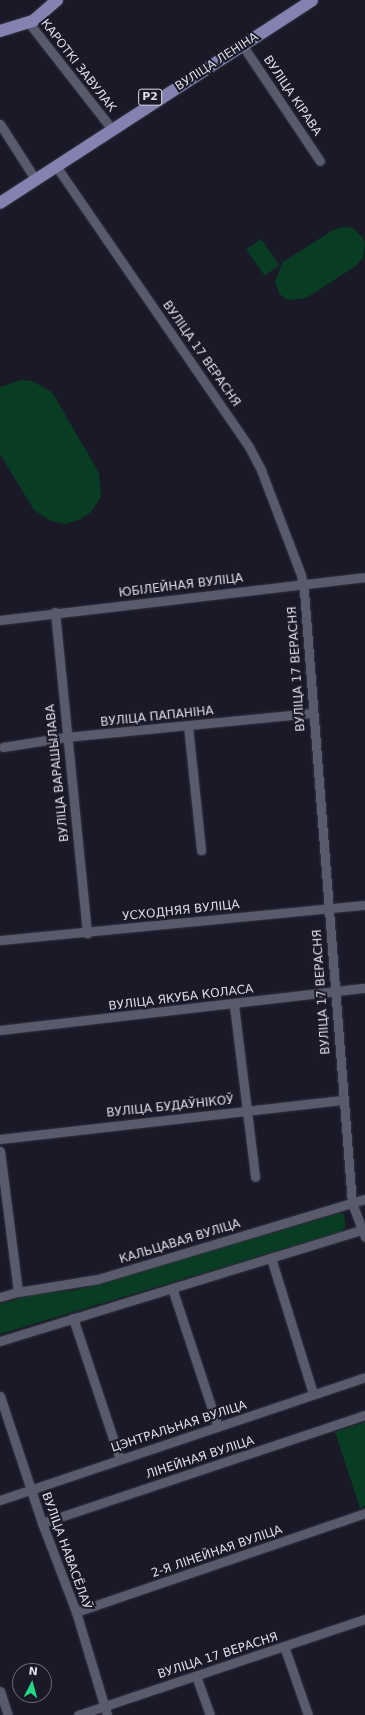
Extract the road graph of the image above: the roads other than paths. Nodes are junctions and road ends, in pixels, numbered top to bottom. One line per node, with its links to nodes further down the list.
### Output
1 (57, 0): 4 (main road)
2 (299, 0): 6 (main road, ВУЛІЦА ЛЕНІНА / Р2)
3 (312, 0): 6 (main road, ВУЛІЦА ЛЕНІНА / Р2)
4 (29, 23): 5 (main road); 8 (street, КАРОТКІ ЗАВУЛАК)
5 (0, 31)
6 (241, 42): 8 (main road, ВУЛІЦА ЛЕНІНА / Р2); 9 (street, ВУЛІЦА КІРАВА)
7 (0, 124): 11 (street)
8 (110, 127): 10 (main road, ВУЛІЦА ЛЕНІНА / Р2)
9 (320, 161)
10 (54, 163): 11 (main road, ВУЛІЦА ЛЕНІНА / Р2); 15 (street, ВУЛІЦА 17 ВЕРАСНЯ)
11 (34, 176): 12 (main road, ВУЛІЦА ЛЕНІНА / Р2); 13 (main road, ВУЛІЦА ЛЕНІНА / Р2)
12 (0, 195)
13 (0, 202)
14 (365, 577): 15 (street, ЮБІЛЕЙНАЯ ВУЛІЦА)
15 (302, 583): 16 (street, ЮБІЛЕЙНАЯ ВУЛІЦА); 18 (street, ВУЛІЦА 17 ВЕРАСНЯ)
16 (55, 612): 17 (street, ЮБІЛЕЙНАЯ ВУЛІЦА); 20 (street, ВУЛІЦА ВАРАШЫЛАВА)
17 (0, 620)
18 (312, 713): 19 (street, ВУЛІЦА ПАПАНІНА); 24 (street, ВУЛІЦА 17 ВЕРАСНЯ)
19 (188, 726): 20 (street, ВУЛІЦА ПАПАНІНА); 22 (street)
20 (66, 737): 21 (street, ВУЛІЦА ПАПАНІНА); 25 (street, ВУЛІЦА ВАРАШЫЛАВА)
21 (3, 747)
22 (201, 850)
23 (365, 905): 24 (street, УСХОДНЯЯ ВУЛІЦА)
24 (329, 909): 25 (street, УСХОДНЯЯ ВУЛІЦА); 28 (street, ВУЛІЦА 17 ВЕРАСНЯ)
25 (87, 933): 26 (street, УСХОДНЯЯ ВУЛІЦА)
26 (0, 940)
27 (365, 988): 28 (street, ВУЛІЦА ЯКУБА КОЛАСА)
28 (334, 991): 29 (street, ВУЛІЦА ЯКУБА КОЛАСА); 31 (street, ВУЛІЦА 17 ВЕРАСНЯ)
29 (234, 1005): 30 (street, ВУЛІЦА ЯКУБА КОЛАСА); 32 (street)
30 (0, 1030)
31 (342, 1100): 32 (street, ВУЛІЦА БУДАЎНІКОЎ); 37 (street, ВУЛІЦА 17 ВЕРАСНЯ)
32 (247, 1111): 33 (street, ВУЛІЦА БУДАЎНІКОЎ); 35 (street)
33 (0, 1139)
34 (0, 1151): 41 (street)
35 (255, 1177)
36 (365, 1199): 37 (street, КАЛЬЦАВАЯ ВУЛІЦА)
37 (352, 1203): 38 (street, ВУЛІЦА 17 ВЕРАСНЯ); 41 (street, КАЛЬЦАВАЯ ВУЛІЦА)
38 (364, 1232): 39 (street)
39 (271, 1258): 40 (street); 46 (street)
40 (172, 1288): 43 (street); 49 (street)
41 (18, 1292): 42 (street, КАЛЬЦАВАЯ ВУЛІЦА)
42 (0, 1297)
43 (73, 1318): 44 (street); 50 (street)
44 (0, 1341)
45 (365, 1377): 46 (street, ЦЭНТРАЛЬНАЯ ВУЛІЦА)
46 (313, 1394): 49 (street, ЦЭНТРАЛЬНАЯ ВУЛІЦА)
47 (0, 1396): 51 (street, ВУЛІЦА НАВАСЁЛАЎ)
48 (365, 1415): 54 (street, ЛІНЕЙНАЯ ВУЛІЦА)
49 (218, 1427): 50 (street, ЦЭНТРАЛЬНАЯ ВУЛІЦА)
50 (120, 1459): 51 (street, ЦЭНТРАЛЬНАЯ ВУЛІЦА)
51 (31, 1489): 52 (street, ЦЭНТРАЛЬНАЯ ВУЛІЦА); 54 (street, ВУЛІЦА НАВАСЁЛАЎ)
52 (0, 1500)
53 (365, 1513): 55 (street, 2-Я ЛІНЕЙНАЯ ВУЛІЦА)
54 (42, 1523): 55 (street, ВУЛІЦА НАВАСЁЛАЎ)
55 (76, 1612): 60 (street, ВУЛІЦА НАВАСЁЛАЎ)
56 (365, 1619): 57 (street, ВУЛІЦА 17 ВЕРАСНЯ)
57 (284, 1646): 58 (street, ВУЛІЦА 17 ВЕРАСНЯ); 64 (street)
58 (196, 1676): 60 (street, ВУЛІЦА 17 ВЕРАСНЯ); 63 (street)
59 (0, 1691): 61 (street)
60 (106, 1711): 62 (street, ВУЛІЦА 17 ВЕРАСНЯ)
61 (8, 1715)
62 (78, 1715)
63 (210, 1715)
64 (308, 1715)

